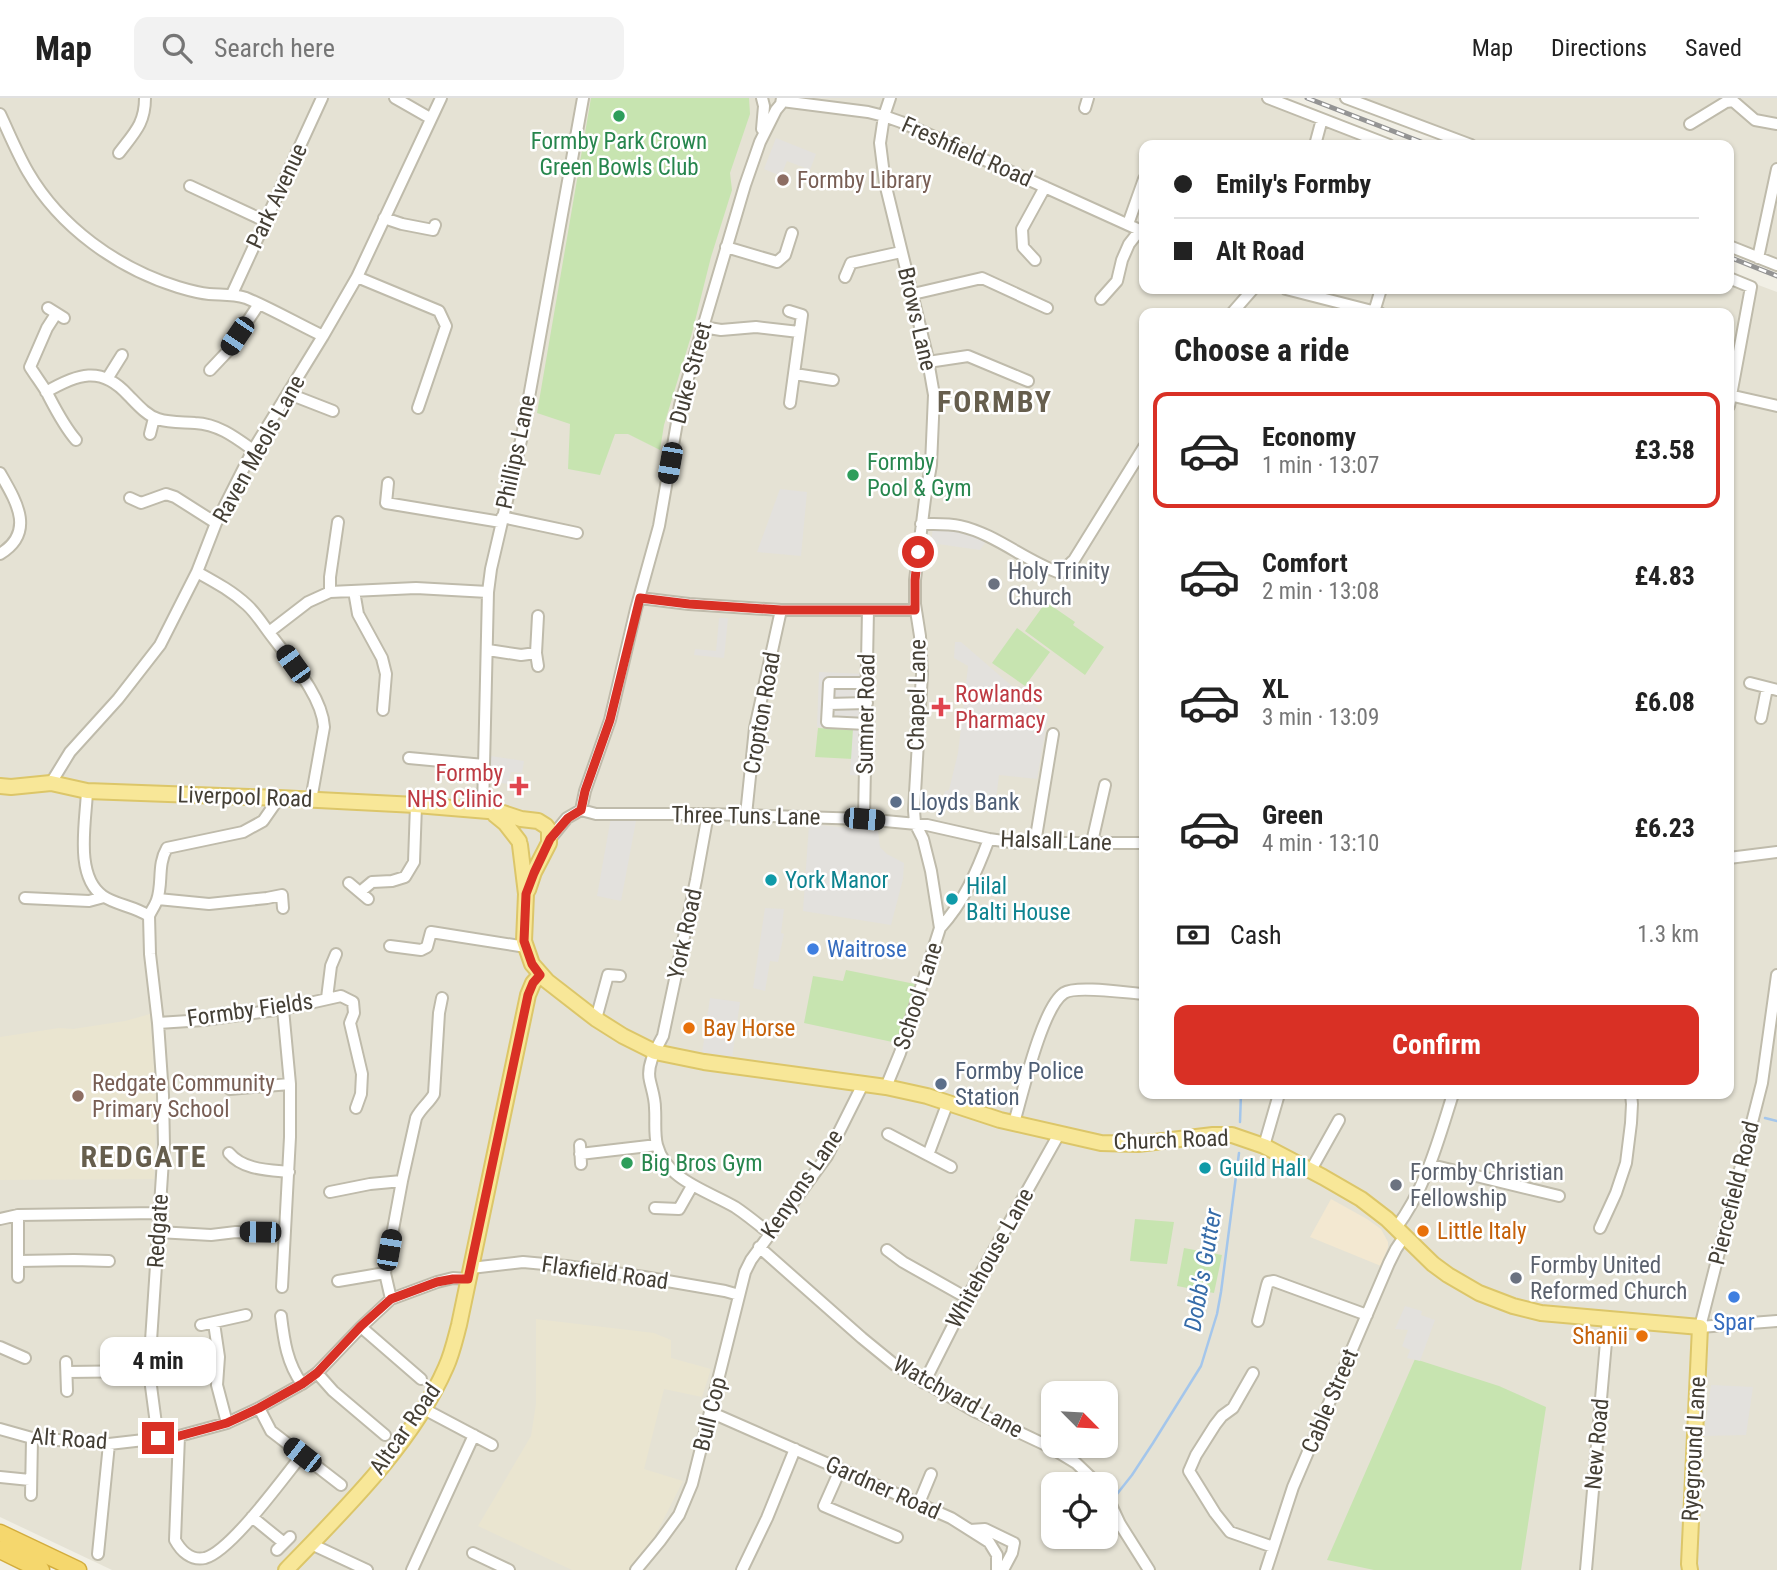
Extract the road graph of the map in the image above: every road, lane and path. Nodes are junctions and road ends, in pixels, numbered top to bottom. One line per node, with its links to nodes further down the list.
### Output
1 (145, 98): 20 (street)
2 (322, 98): 26 (street, Park Avenue)
3 (395, 98): 13 (street)
4 (441, 98): 13 (street, Raven Meols Lane)
5 (583, 98): 78 (street, Phillips Lane)
6 (890, 98): 12 (street, Brows Lane)
7 (1268, 98): 14 (street)
8 (1346, 98): 19 (street)
9 (773, 103): 10 (street, Freshfield Road); 32 (street, Duke Street)
10 (848, 104): 12 (street, Freshfield Road)
11 (0, 114): 41 (street)
12 (884, 116): 23 (street, Freshfield Road); 34 (street, Brows Lane)
13 (430, 118): 25 (street, Raven Meols Lane)
14 (1322, 119): 17 (street); 18 (street)
15 (1690, 124): 16 (street)
16 (1777, 124)
17 (1316, 140)
18 (1376, 140)
19 (1458, 140)
20 (118, 153)
21 (1777, 169): 35 (street)
22 (188, 187): 26 (street)
23 (1045, 187): 27 (street, Freshfield Road); 36 (street)
24 (1139, 193): 27 (street)
25 (384, 218): 28 (street); 38 (street, Raven Meols Lane)
26 (265, 221): 41 (street, Park Avenue)
27 (1128, 224): 29 (street, Freshfield Road)
28 (435, 225)
29 (1139, 230)
30 (792, 233): 32 (street)
31 (1139, 234): 45 (street)
32 (726, 247): 52 (street, Duke Street)
33 (1734, 248): 35 (street)
34 (901, 252): 39 (street); 42 (street, Brows Lane)
35 (1758, 258): 37 (street)
36 (1035, 260)
37 (1777, 265)
38 (357, 277): 54 (street, Raven Meols Lane); 69 (street)
39 (845, 277)
40 (1734, 280): 59 (street)
41 (232, 294): 46 (street)
42 (912, 294): 47 (street); 56 (street, Brows Lane)
43 (1249, 294): 48 (street)
44 (1305, 294): 49 (street)
45 (1101, 299)
46 (258, 304): 54 (street); 57 (street)
47 (1047, 308)
48 (1236, 308)
49 (1358, 308)
50 (789, 311): 53 (street)
51 (56, 313): 63 (street)
52 (703, 327): 53 (street); 88 (street, Duke Street)
53 (799, 332): 58 (street)
54 (323, 336): 64 (street, Raven Meols Lane)
55 (123, 355): 60 (street)
56 (928, 362): 62 (street); 81 (street, Brows Lane)
57 (210, 370)
58 (795, 374): 61 (street); 67 (street)
59 (1734, 378)
60 (107, 379): 63 (street); 70 (street)
61 (833, 380)
62 (1027, 382)
63 (46, 391): 72 (street)
64 (289, 391): 65 (street); 73 (street, Raven Meols Lane)
65 (341, 399)
66 (1734, 400): 68 (street)
67 (790, 403)
68 (1777, 406)
69 (418, 408)
70 (154, 418): 71 (street); 73 (street)
71 (150, 434)
72 (77, 442)
73 (253, 450): 80 (street, Raven Meols Lane)
74 (1139, 455): 81 (street)
75 (0, 473): 83 (street)
76 (388, 483): 78 (street)
77 (139, 504): 80 (street)
78 (502, 520): 82 (street); 87 (street, Phillips Lane)
79 (338, 522): 86 (street)
80 (216, 523): 84 (street, Raven Meols Lane)
81 (921, 524): 91 (street, Chapel Lane)
82 (577, 533)
83 (0, 554)
84 (197, 572): 93 (street); 108 (street, Raven Meols Lane)
85 (355, 591): 86 (street); 87 (street); 102 (street)
86 (330, 592): 93 (street)
87 (488, 592): 94 (street, Phillips Lane)
88 (640, 598): 89 (street); 115 (street, Duke Street)
89 (781, 610): 90 (street); 118 (street, Cropton Road)
90 (868, 610): 91 (street); 97 (street, Sumner Road)
91 (915, 610): 122 (street, Chapel Lane)
92 (538, 616): 95 (street)
93 (269, 632): 113 (street)
94 (488, 650): 95 (street); 107 (street, Phillips Lane)
95 (536, 653): 96 (street)
96 (538, 666)
97 (867, 683): 100 (street, Sumner Road); 101 (street)
98 (1750, 683): 99 (street)
99 (1772, 689): 103 (street)
100 (867, 703): 101 (street); 104 (street, Sumner Road)
101 (828, 704): 104 (street)
102 (383, 710)
103 (1761, 718)
104 (866, 724): 120 (street, Sumner Road)
105 (1053, 734): 127 (street)
106 (409, 758): 107 (street)
107 (484, 765): 116 (street, Phillips Lane)
108 (51, 783): 110 (main road, Liverpool Road); 111 (main road, Liverpool Road)
109 (1105, 785): 125 (street)
110 (0, 786)
111 (87, 791): 112 (main road, Liverpool Road); 134 (street)
112 (279, 798): 113 (main road, Liverpool Road); 136 (street)
113 (312, 800): 114 (main road, Liverpool Road)
114 (416, 805): 116 (main road, Liverpool Road); 132 (street)
115 (581, 810): 117 (street, Three Tuns Lane); 119 (street)
116 (486, 811): 121 (main road, Liverpool Road); 126 (main road)
117 (708, 814): 118 (street, Three Tuns Lane); 152 (street, York Road)
118 (746, 815): 120 (street, Three Tuns Lane)
119 (568, 818): 121 (street); 129 (street)
120 (864, 819): 122 (street, Three Tuns Lane)
121 (536, 821): 126 (main road); 129 (main road)
122 (915, 823): 123 (street, Three Tuns Lane); 139 (street, School Lane)
123 (927, 825): 124 (street, Halsall Lane)
124 (989, 839): 127 (street, Halsall Lane); 139 (street)
125 (1092, 842): 127 (street, Halsall Lane); 128 (street, Halsall Lane)
126 (520, 843): 129 (main road); 133 (main road)
127 (1035, 843)
128 (1139, 843)
129 (547, 844): 133 (main road)
130 (1777, 852): 131 (street)
131 (1734, 857)
132 (349, 883)
133 (526, 894): 141 (main road)
134 (104, 897): 135 (street); 138 (street)
135 (24, 898)
136 (158, 899): 137 (street); 138 (street)
137 (283, 908)
138 (149, 916): 151 (street, Redgate)
139 (940, 928): 155 (street, School Lane)
140 (390, 946): 141 (street)
141 (526, 947): 143 (main road)
142 (336, 954): 147 (street)
143 (540, 975): 150 (main road, Church Road); 193 (main road, Altcar Road)
144 (1777, 975): 209 (street, Piercefield Road)
145 (620, 976): 150 (street)
146 (1139, 994): 162 (street)
147 (327, 998): 149 (street, Formby Fields); 160 (street, Formby Fields)
148 (442, 998): 175 (street)
149 (283, 1009): 151 (street, Formby Fields); 153 (street)
150 (596, 1019): 152 (main road, Church Road)
151 (158, 1023): 180 (street, Redgate)
152 (655, 1052): 154 (main road, Church Road); 166 (street, York Road)
153 (290, 1084): 156 (street); 174 (street)
154 (863, 1084): 155 (main road, Church Road); 187 (street, Kenyons Lane)
155 (886, 1087): 161 (main road, Church Road)
156 (227, 1089)
157 (1278, 1099): 167 (street)
158 (1451, 1099): 171 (street, Cable Street)
159 (1632, 1099): 183 (street)
160 (360, 1101)
161 (948, 1102): 162 (main road, Church Road); 168 (street)
162 (1014, 1123): 165 (main road, Church Road)
163 (1351, 1125): 173 (street)
164 (888, 1134): 168 (street)
165 (1059, 1134): 167 (main road, Church Road); 198 (street, Whitehouse Lane)
166 (657, 1145): 169 (street); 176 (street)
167 (1264, 1146): 173 (main road, Church Road)
168 (928, 1154): 172 (street)
169 (580, 1155)
170 (232, 1160): 174 (street)
171 (1431, 1165): 178 (street); 185 (street, Cable Street)
172 (951, 1167)
173 (1311, 1170): 185 (main road, Church Road)
174 (289, 1172): 186 (street)
175 (402, 1181): 177 (street); 192 (street)
176 (692, 1186): 179 (street); 187 (street)
177 (337, 1187)
178 (1559, 1196)
179 (655, 1208)
180 (158, 1213): 181 (street); 184 (street, Redgate)
181 (18, 1215): 182 (street); 190 (street)
182 (0, 1219)
183 (1600, 1228)
184 (158, 1232): 186 (street); 212 (street, Redgate)
185 (1400, 1232): 201 (street, Cable Street); 203 (main road, Church Road)
186 (284, 1233): 196 (street)
187 (769, 1233): 188 (street, Kenyons Lane)
188 (759, 1247): 197 (street, Bull Cop); 216 (street, Watchyard Lane)
189 (887, 1250): 198 (street)
190 (19, 1261): 191 (street); 194 (street)
191 (109, 1261)
192 (385, 1273): 195 (street); 199 (street)
193 (469, 1274): 197 (street, Flaxfield Road); 199 (street, Alt Road); 220 (main road, Altcar Road)
194 (18, 1277)
195 (343, 1277)
196 (282, 1287)
197 (739, 1295): 221 (street, Bull Cop)
198 (967, 1298): 216 (street, Whitehouse Lane)
199 (391, 1299): 208 (street, Alt Road)
200 (246, 1315): 206 (street)
201 (1367, 1315): 204 (street); 248 (street, Cable Street)
202 (280, 1316): 217 (street)
203 (1608, 1319): 209 (main road, Church Road); 264 (street, New Road)
204 (1258, 1321)
205 (1777, 1321): 209 (street)
206 (214, 1322): 207 (street); 222 (street)
207 (201, 1325)
208 (361, 1326): 213 (street, Alt Road); 215 (street)
209 (1700, 1327): 265 (main road, Ryeground Lane)
210 (0, 1347): 211 (street)
211 (25, 1357)
212 (149, 1370): 218 (street); 228 (street, Redgate)
213 (317, 1373): 217 (street, Alt Road); 226 (street)
214 (1253, 1373): 248 (street)
215 (421, 1379)
216 (924, 1383): 234 (street, Watchyard Lane)
217 (302, 1384): 219 (street, Alt Road)
218 (67, 1391)
219 (259, 1408): 222 (street, Alt Road); 232 (street)
220 (424, 1409): 224 (street); 247 (main road, Altcar Road)
221 (710, 1412): 231 (street, Gardner Road); 259 (street, Bull Cop)
222 (227, 1423): 225 (street, Alt Road)
223 (0, 1429): 227 (street, Alt Road)
224 (474, 1435): 230 (street); 257 (street)
225 (179, 1436): 228 (street, Alt Road); 241 (street)
226 (385, 1436)
227 (32, 1437): 229 (street, Alt Road); 237 (street)
228 (158, 1438): 229 (street, Alt Road)
229 (109, 1444): 251 (street)
230 (492, 1445)
231 (795, 1449): 233 (street, Gardner Road); 252 (street, Gardner Road)
232 (302, 1455): 238 (street); 241 (street)
233 (840, 1470): 240 (street, Gardner Road); 245 (street)
234 (1085, 1472)
235 (931, 1474): 240 (street)
236 (0, 1476): 237 (street)
237 (30, 1480): 239 (street)
238 (341, 1485)
239 (31, 1495)
240 (919, 1503): 243 (street, Gardner Road)
241 (252, 1517): 246 (street)
242 (1118, 1520): 262 (street)
243 (971, 1530): 260 (street, Gardner Road); 261 (street, Gardner Road)
244 (0, 1533): 254 (highway)
245 (897, 1537)
246 (284, 1543)
247 (311, 1544): 255 (main road, Altcar Road); 256 (street)
248 (1273, 1547): 263 (street, Cable Street)
249 (0, 1550): 253 (highway)
250 (473, 1553): 258 (street)
251 (98, 1554)
252 (745, 1569)
253 (41, 1570)
254 (78, 1570)
255 (286, 1570)
256 (367, 1570)
257 (412, 1570)
258 (509, 1570)
259 (636, 1570)
260 (997, 1570)
261 (1003, 1570)
262 (1149, 1570)
263 (1266, 1570)
264 (1586, 1570)
265 (1690, 1570)

